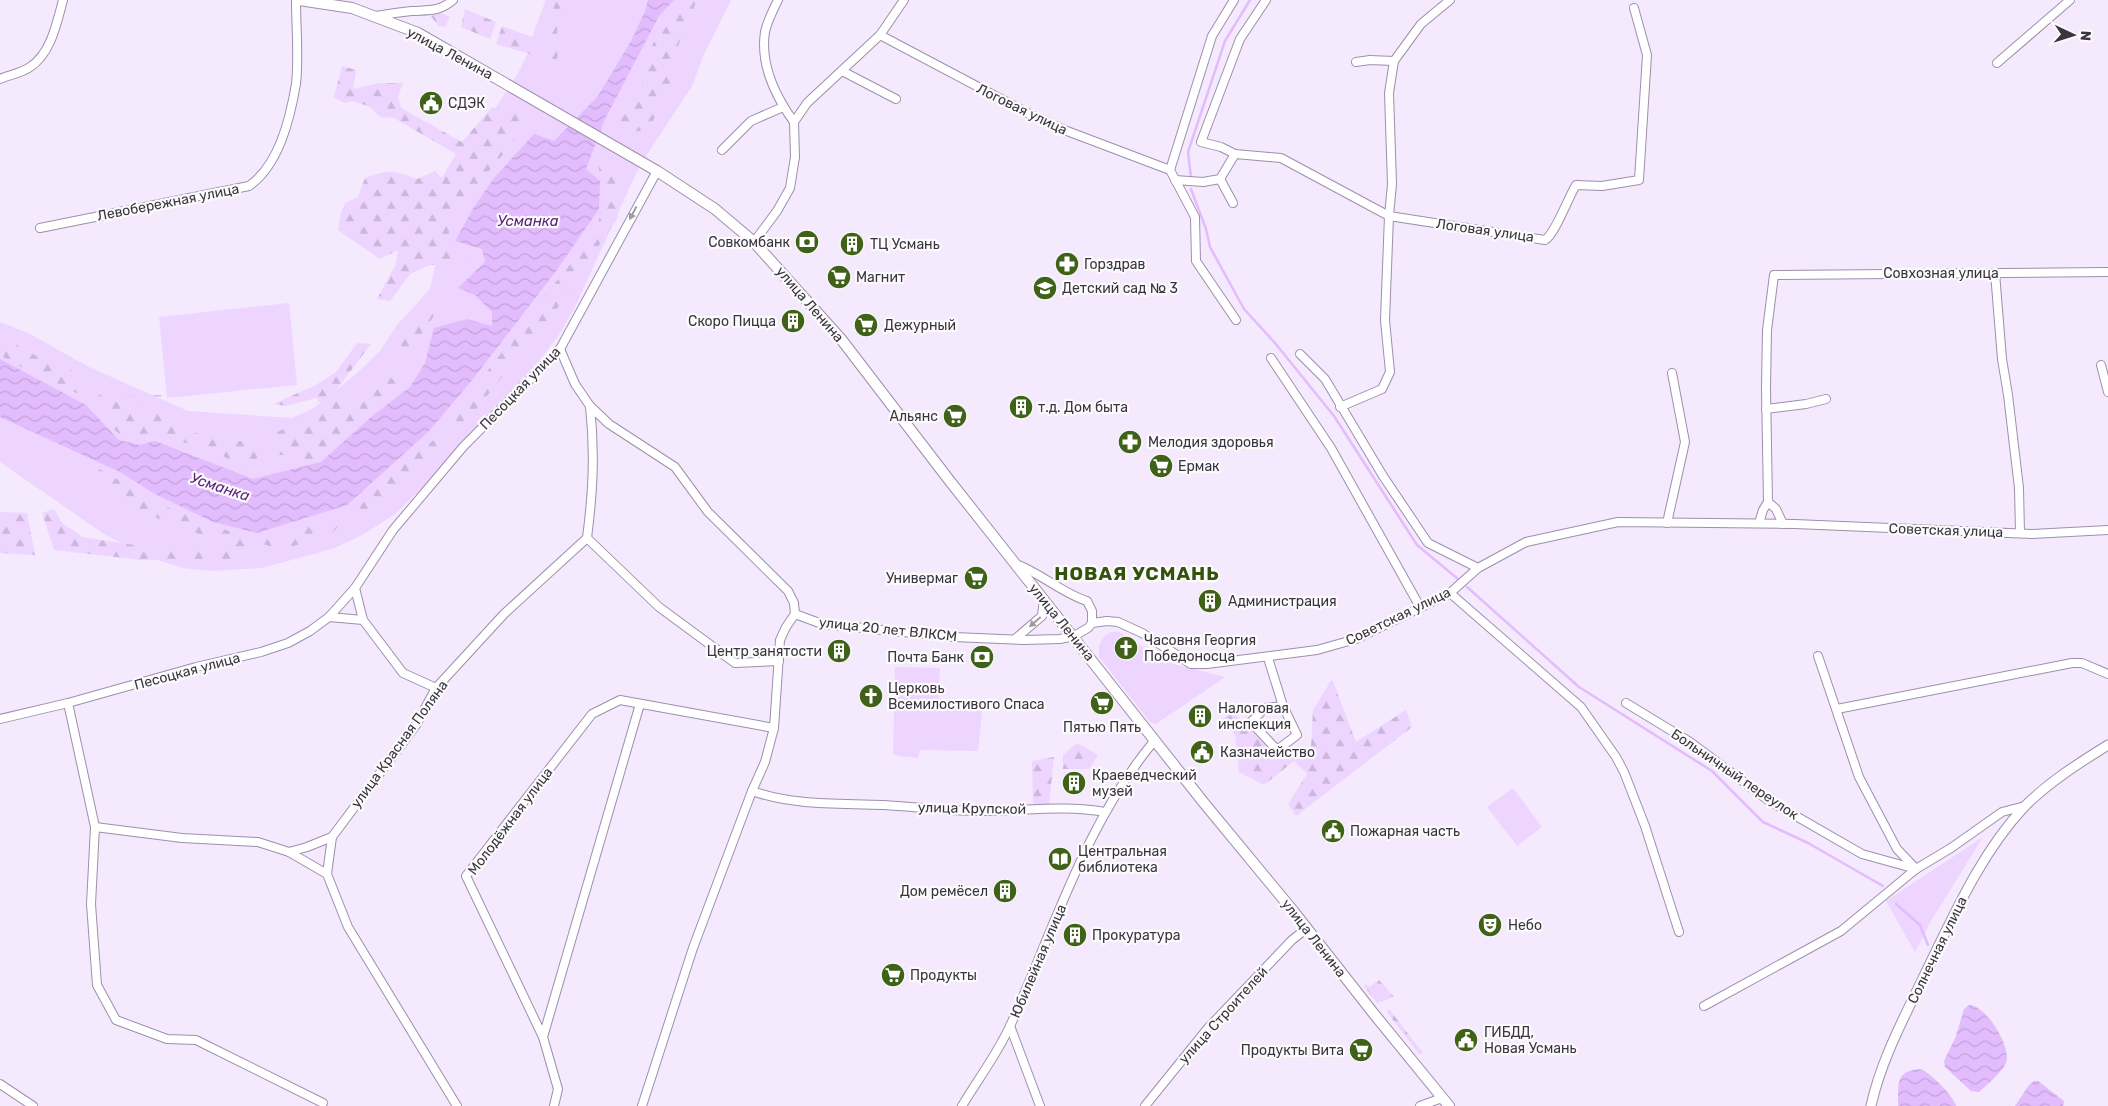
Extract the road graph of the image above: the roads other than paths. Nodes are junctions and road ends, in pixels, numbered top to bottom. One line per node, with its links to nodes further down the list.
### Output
1 (63, 0): 18 (street)
2 (298, 0): 12 (main road, улица Ленина); 30 (street, Левобережная улица)
3 (453, 0): 10 (street)
4 (778, 0): 20 (street)
5 (904, 0): 13 (street)
6 (1234, 0): 25 (street)
7 (1266, 0): 23 (street, Логовая улица)
8 (1450, 0): 14 (street)
9 (2070, 0): 16 (street)
10 (444, 4): 12 (street)
11 (1634, 8): 29 (street, Логовая улица)
12 (375, 16): 24 (main road, улица Ленина)
13 (880, 36): 17 (street); 25 (street, Логовая улица)
14 (1394, 61): 15 (street); 29 (street)
15 (1356, 62)
16 (1997, 63)
17 (842, 71): 19 (street); 21 (street)
18 (0, 79)
19 (896, 99)
20 (783, 107): 21 (street); 22 (street)
21 (794, 122): 31 (street)
22 (722, 150)
23 (1235, 154): 26 (street); 29 (street, Логовая улица)
24 (652, 168): 31 (main road, улица Ленина); 35 (street, Песоцкая улица, one-way to 35)
25 (1170, 170): 27 (street)
26 (1220, 179): 27 (street); 28 (street)
27 (1175, 180): 34 (street)
28 (1233, 203)
29 (1388, 216): 43 (street)
30 (40, 228)
31 (754, 242): 52 (main road, улица Ленина)
32 (2108, 272): 33 (street, Совхозная улица)
33 (1995, 273): 44 (street, Совхозная улица); 50 (street)
34 (1236, 320)
35 (561, 347): 42 (street); 54 (street, Песоцкая улица)
36 (1300, 354): 43 (street)
37 (1271, 358): 57 (street)
38 (2102, 365): 40 (street)
39 (1672, 373): 46 (street)
40 (2108, 392)
41 (1826, 400): 44 (street)
42 (590, 406): 51 (street); 58 (street)
43 (1340, 407): 53 (street)
44 (1766, 409): 45 (street)
45 (1768, 502): 47 (street); 48 (street)
46 (1667, 523): 47 (street, Советская улица); 53 (street, Советская улица)
47 (1759, 523): 48 (street, Советская улица)
48 (1783, 524): 50 (street, Советская улица)
49 (2108, 530): 50 (street, Советская улица)
50 (2020, 533)
51 (587, 538): 66 (street); 68 (street, улица Красная Поляна)
52 (1016, 564): 56 (main road, улица Ленина); 61 (street)
53 (1478, 568): 55 (street, Советская улица)
54 (355, 588): 59 (street, Песоцкая улица); 60 (street)
55 (1450, 592): 57 (street, Советская улица); 87 (street)
56 (1044, 598): 62 (main road, улица Ленина); 63 (street, one-way to 63)
57 (1420, 607): 65 (street, Советская улица)
58 (795, 614): 63 (street, улица 20 лет ВЛКСМ); 66 (street)
59 (329, 617): 60 (street); 69 (street, Песоцкая улица)
60 (363, 620): 68 (street)
61 (1092, 624): 62 (street, Советская улица); 65 (street, Советская улица)
62 (1074, 636): 63 (street, улица 20 лет ВЛКСМ); 76 (main road, улица Ленина)
63 (1015, 639)
64 (1818, 656): 73 (street)
65 (1268, 658): 72 (street)
66 (779, 661): 75 (street)
67 (2108, 674): 73 (street)
68 (436, 688): 82 (street, улица Красная Поляна)
69 (68, 703): 74 (street, Песоцкая улица); 81 (street)
70 (1626, 703): 84 (street, Больничный переулок)
71 (640, 704): 75 (street, Молодёжная улица); 90 (street); 90 (street, Молодёжная улица)
72 (1283, 706): 72 (street)
73 (1837, 709): 84 (street)
74 (0, 719)
75 (774, 728): 78 (street)
76 (1155, 740): 80 (street); 86 (main road, улица Ленина)
77 (2108, 745): 79 (street, Солнечная улица)
78 (752, 791): 80 (street, улица Крупской); 97 (street)
79 (2025, 806): 84 (street, Солнечная улица); 102 (street, Солнечная улица)
80 (1105, 812): 89 (street, Юбилейная улица)
81 (95, 827): 83 (street); 93 (street)
82 (332, 837): 83 (street); 85 (street)
83 (288, 852): 85 (street)
84 (1916, 869): 88 (street)
85 (327, 874): 95 (street)
86 (1307, 928): 92 (main road, улица Ленина); 100 (street, улица Строителей)
87 (1678, 932)
88 (1704, 1006)
89 (1010, 1026): 98 (street, Юбилейная улица); 99 (street)
90 (543, 1037): 96 (street, Молодёжная улица)
91 (0, 1084): 94 (street)
92 (1446, 1102): 101 (street)
93 (323, 1103)
94 (33, 1106)
95 (457, 1106)
96 (554, 1106)
97 (642, 1106)
98 (962, 1106)
99 (1040, 1106)
100 (1145, 1106)
101 (1420, 1106)
102 (1871, 1106)

